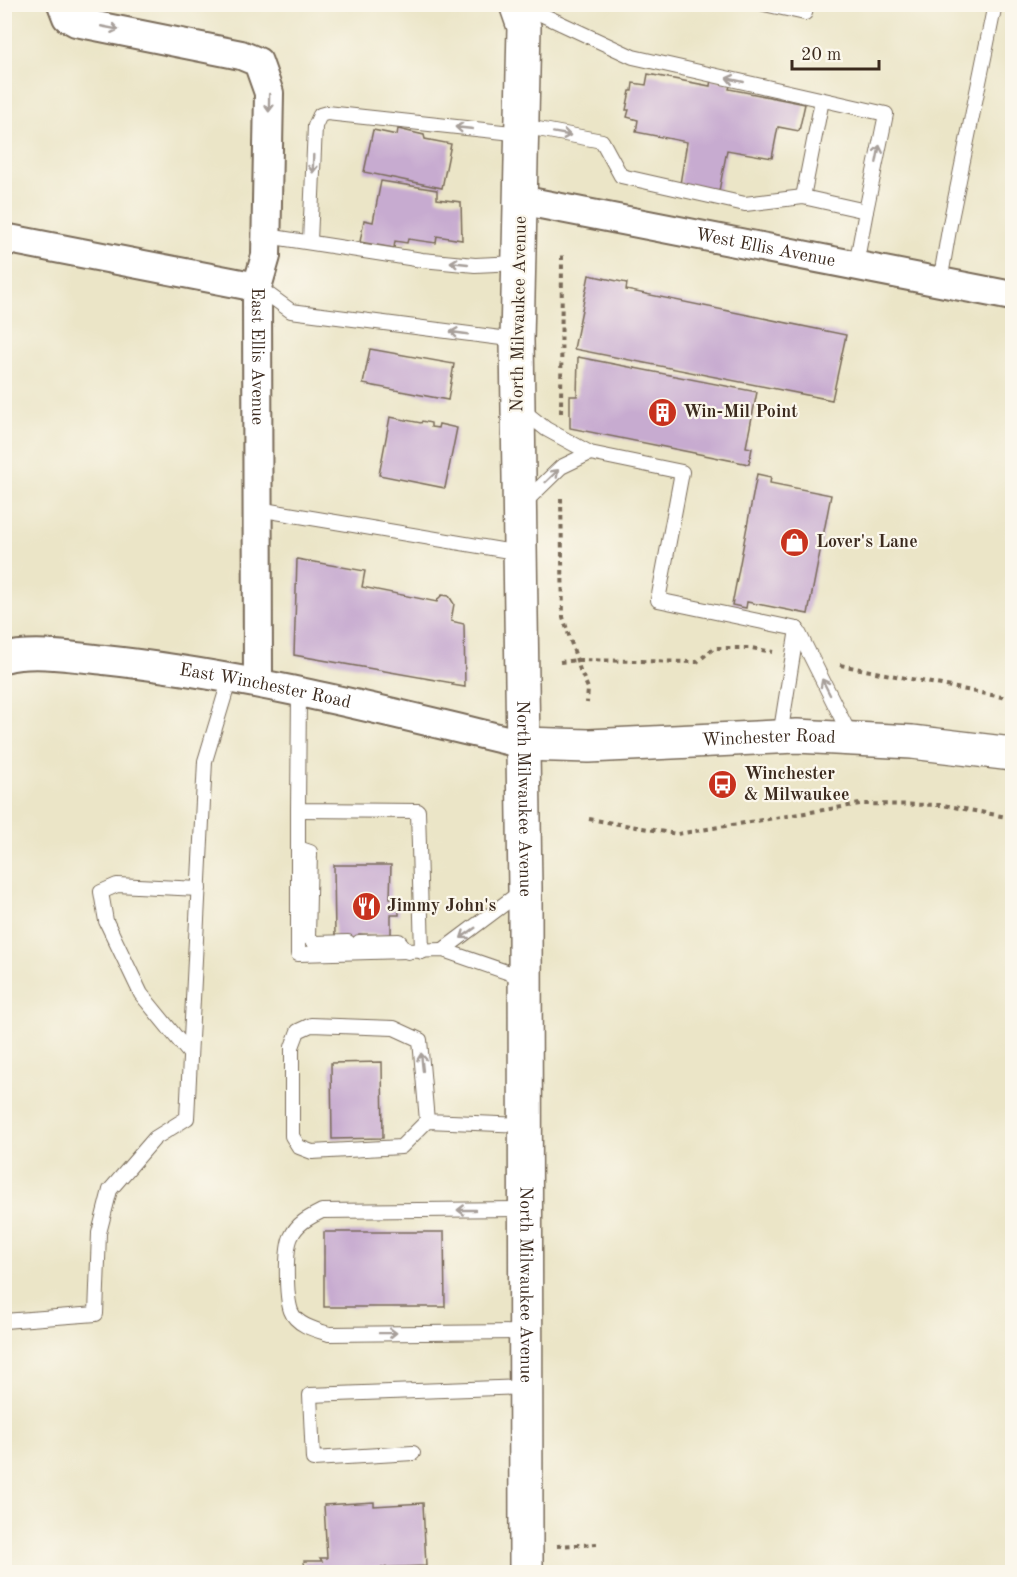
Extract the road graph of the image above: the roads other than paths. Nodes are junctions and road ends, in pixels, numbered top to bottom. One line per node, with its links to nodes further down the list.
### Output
1 (62, 4): 11 (street, one-way to 11)
2 (764, 4): 3 (lane)
3 (807, 4)
4 (995, 4): 16 (lane)
5 (527, 12): 6 (lane, one-way to 5); 7 (main road, North Milwaukee Avenue)
6 (822, 100): 8 (lane); 10 (lane, one-way to 6)
7 (522, 130): 8 (lane, one-way to 8); 9 (main road, North Milwaukee Avenue); 13 (lane, one-way to 13)
8 (803, 197): 10 (lane)
9 (520, 200): 14 (main road, North Milwaukee Avenue); 15 (street, West Ellis Avenue)
10 (866, 211): 15 (lane)
11 (267, 236): 13 (lane); 17 (street)
12 (4, 238): 17 (street, East Ellis Avenue)
13 (310, 242): 14 (lane, one-way to 13)
14 (518, 263): 19 (main road, North Milwaukee Avenue)
15 (856, 265): 16 (street, West Ellis Avenue)
16 (940, 282): 18 (street, West Ellis Avenue)
17 (257, 287): 19 (lane, one-way to 17); 23 (street, East Ellis Avenue)
18 (1012, 296)
19 (517, 340): 20 (main road, North Milwaukee Avenue)
20 (518, 406): 21 (lane); 22 (main road, North Milwaukee Avenue)
21 (590, 453): 22 (lane, one-way to 21); 25 (lane)
22 (519, 507): 24 (main road, North Milwaukee Avenue)
23 (258, 509): 24 (lane); 28 (street, East Ellis Avenue)
24 (520, 553): 32 (main road, North Milwaukee Avenue)
25 (797, 628): 30 (lane); 31 (lane, one-way to 25)
26 (4, 658): 27 (street, East Winchester Road)
27 (230, 678): 28 (street, East Winchester Road); 37 (lane)
28 (258, 683): 29 (street, East Winchester Road)
29 (299, 693): 32 (street, East Winchester Road); 34 (lane)
30 (780, 737): 31 (main road, Winchester Road); 32 (main road, Winchester Road)
31 (852, 739): 33 (main road, Winchester Road)
32 (523, 744): 36 (main road, North Milwaukee Avenue)
33 (1012, 754)
34 (298, 810): 35 (lane); 39 (lane)
35 (298, 848): 39 (lane); 39 (lane)
36 (525, 888): 38 (lane, one-way to 38); 40 (main road, North Milwaukee Avenue)
37 (199, 889): 41 (lane); 41 (lane)
38 (443, 950): 39 (lane); 40 (lane)
39 (415, 952)
40 (525, 978): 43 (main road, North Milwaukee Avenue)
41 (190, 1054): 45 (lane)
42 (427, 1121): 42 (lane, one-way to 42); 43 (lane)
43 (525, 1125): 44 (main road, North Milwaukee Avenue)
44 (525, 1209): 46 (main road, North Milwaukee Avenue); 46 (lane, one-way to 46)
45 (4, 1321)
46 (526, 1332): 47 (main road, North Milwaukee Avenue)
47 (526, 1387): 48 (lane); 49 (main road, North Milwaukee Avenue)
48 (413, 1453)
49 (526, 1560)

